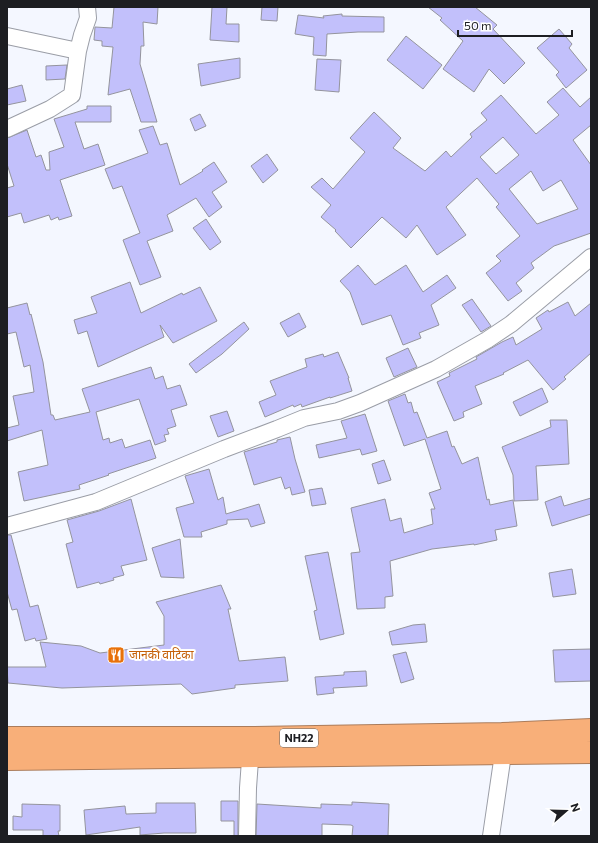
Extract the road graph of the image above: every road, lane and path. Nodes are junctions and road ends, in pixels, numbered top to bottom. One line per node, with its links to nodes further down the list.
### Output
1 (87, 7): 3 (street)
2 (7, 36): 3 (street)
3 (78, 51): 4 (street)
4 (7, 129)
5 (591, 257): 6 (street)
6 (7, 526)
7 (591, 730): 9 (highway, NH22)
8 (7, 738): 10 (highway, NH22)
9 (503, 744): 10 (highway, NH22); 11 (highway, NH22); 14 (street)
10 (251, 747): 12 (highway, NH22); 13 (street)
11 (591, 752)
12 (7, 759)
13 (247, 836)
14 (491, 836)

